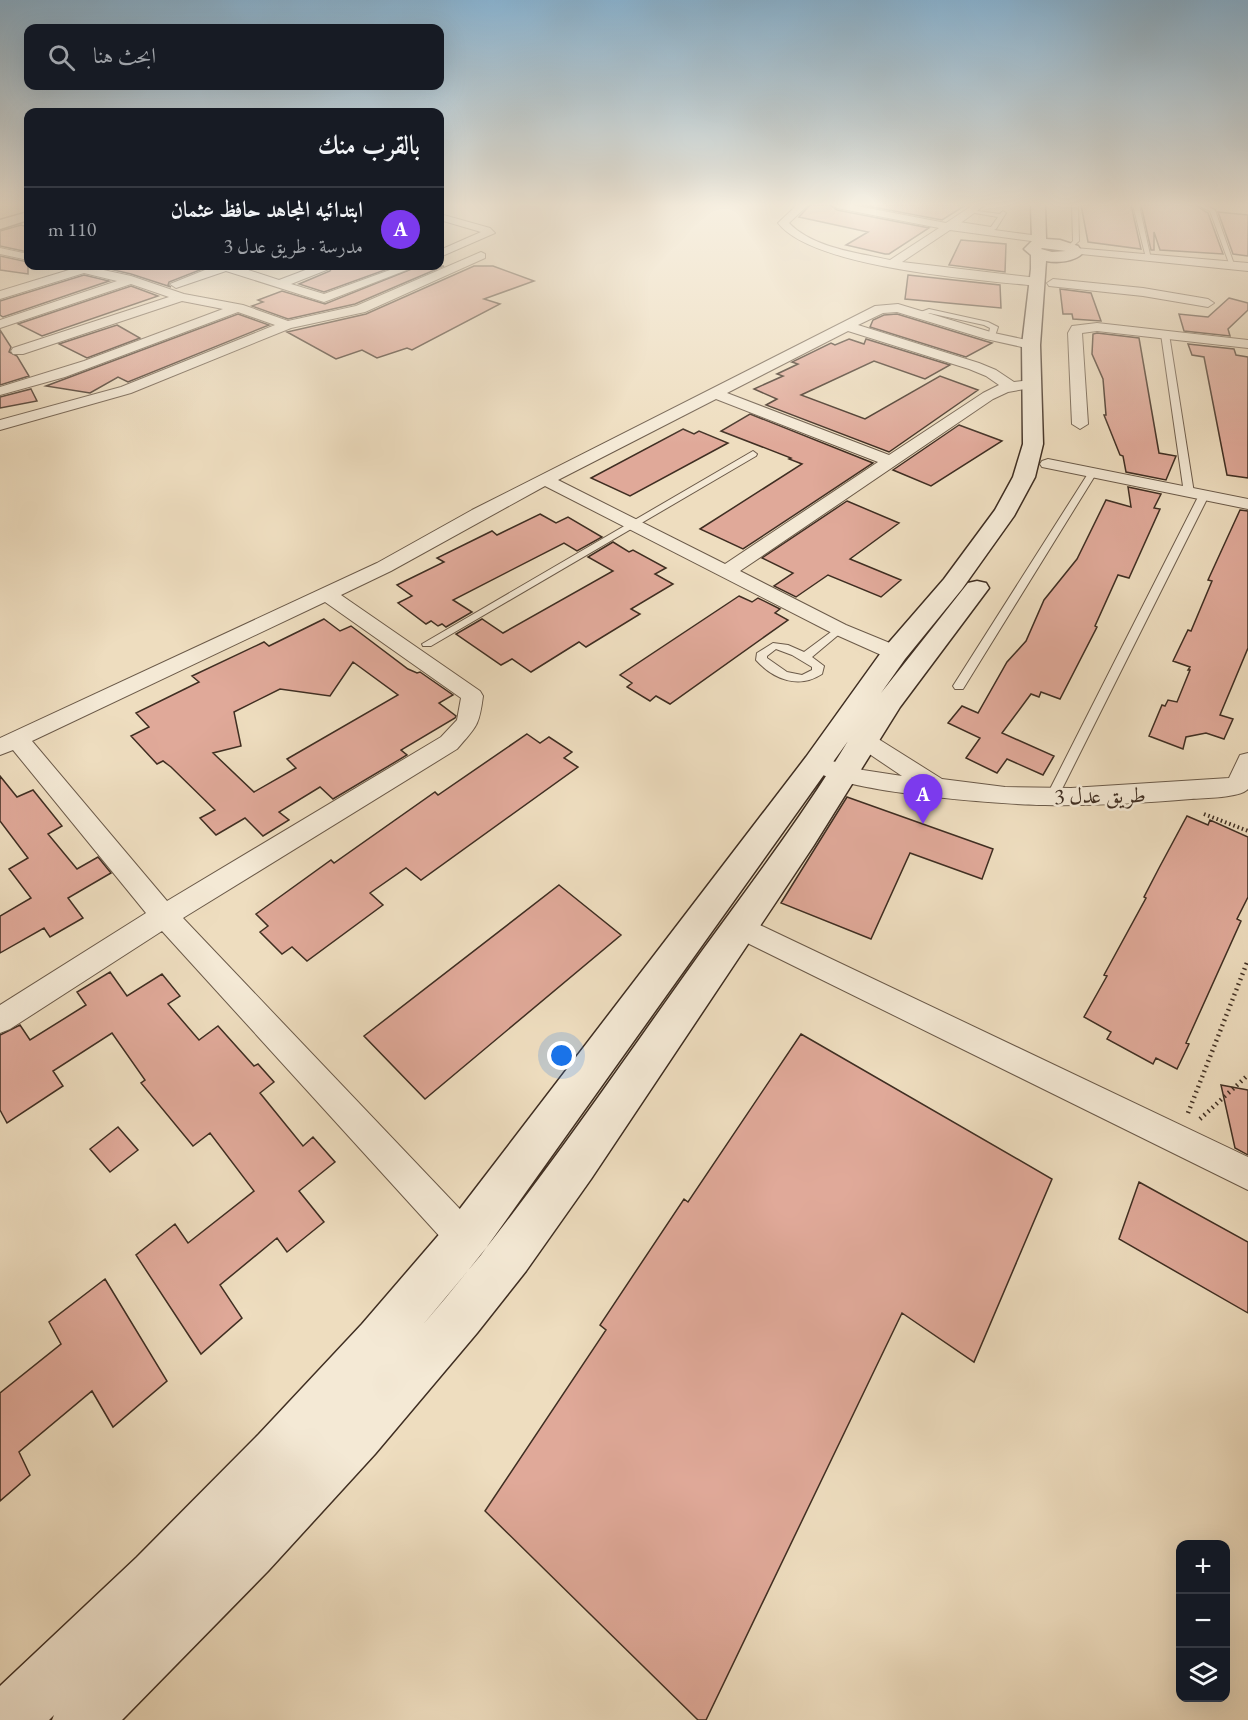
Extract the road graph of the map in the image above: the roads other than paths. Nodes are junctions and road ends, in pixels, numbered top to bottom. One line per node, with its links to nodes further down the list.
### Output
1 (32, 285): 12 (street)
2 (115, 285): 15 (street)
3 (156, 285): 11 (street)
4 (188, 285): 11 (street)
5 (278, 285): 6 (street)
6 (361, 285)
7 (414, 285): 16 (street)
8 (1045, 285): 20 (main road)
9 (1051, 285): 31 (main road)
10 (1126, 285): 13 (street)
11 (179, 290): 14 (street); 22 (street)
12 (0, 295)
13 (1208, 303)
14 (238, 308): 16 (street); 22 (street)
15 (0, 324)
16 (287, 325): 26 (street)
17 (846, 326): 20 (street); 23 (street); 25 (street)
18 (1165, 334): 19 (street); 27 (street); 34 (lane)
19 (1248, 344)
20 (1032, 345): 23 (main road)
21 (0, 352): 22 (street)
22 (31, 366): 24 (street); 26 (street)
23 (1021, 385): 30 (street); 41 (main road)
24 (0, 391)
25 (715, 393): 30 (street); 33 (street)
26 (57, 411): 28 (street)
27 (1080, 424)
28 (0, 425)
29 (753, 454): 36 (lane)
30 (889, 461): 37 (street)
31 (1048, 464): 32 (street); 44 (main road)
32 (1092, 474): 34 (street); 43 (lane)
33 (546, 480): 36 (street); 38 (street)
34 (1196, 494): 35 (street); 50 (lane)
35 (1248, 504)
36 (633, 524): 37 (street); 40 (lane)
37 (726, 572): 39 (street)
38 (327, 594): 45 (street); 51 (street)
39 (840, 629): 41 (street); 42 (lane)
40 (427, 644)
41 (895, 653): 44 (main road)
42 (803, 658): 42 (lane)
43 (959, 686)
44 (852, 735): 47 (main road); 49 (street, طريق عدل 3)
45 (9, 743): 51 (street)
46 (1248, 761): 48 (street, طريق عدل 3)
47 (830, 770): 49 (street, طريق عدل 3); 52 (main road); 55 (main road)
48 (1243, 786): 50 (street, طريق عدل 3)
49 (935, 787): 50 (street, طريق عدل 3)
50 (1052, 797)
51 (164, 916): 53 (street); 55 (street)
52 (739, 926): 54 (street); 57 (main road)
53 (0, 1020)
54 (1248, 1174)
55 (465, 1239): 56 (main road)
56 (7, 1720)
57 (81, 1720)

